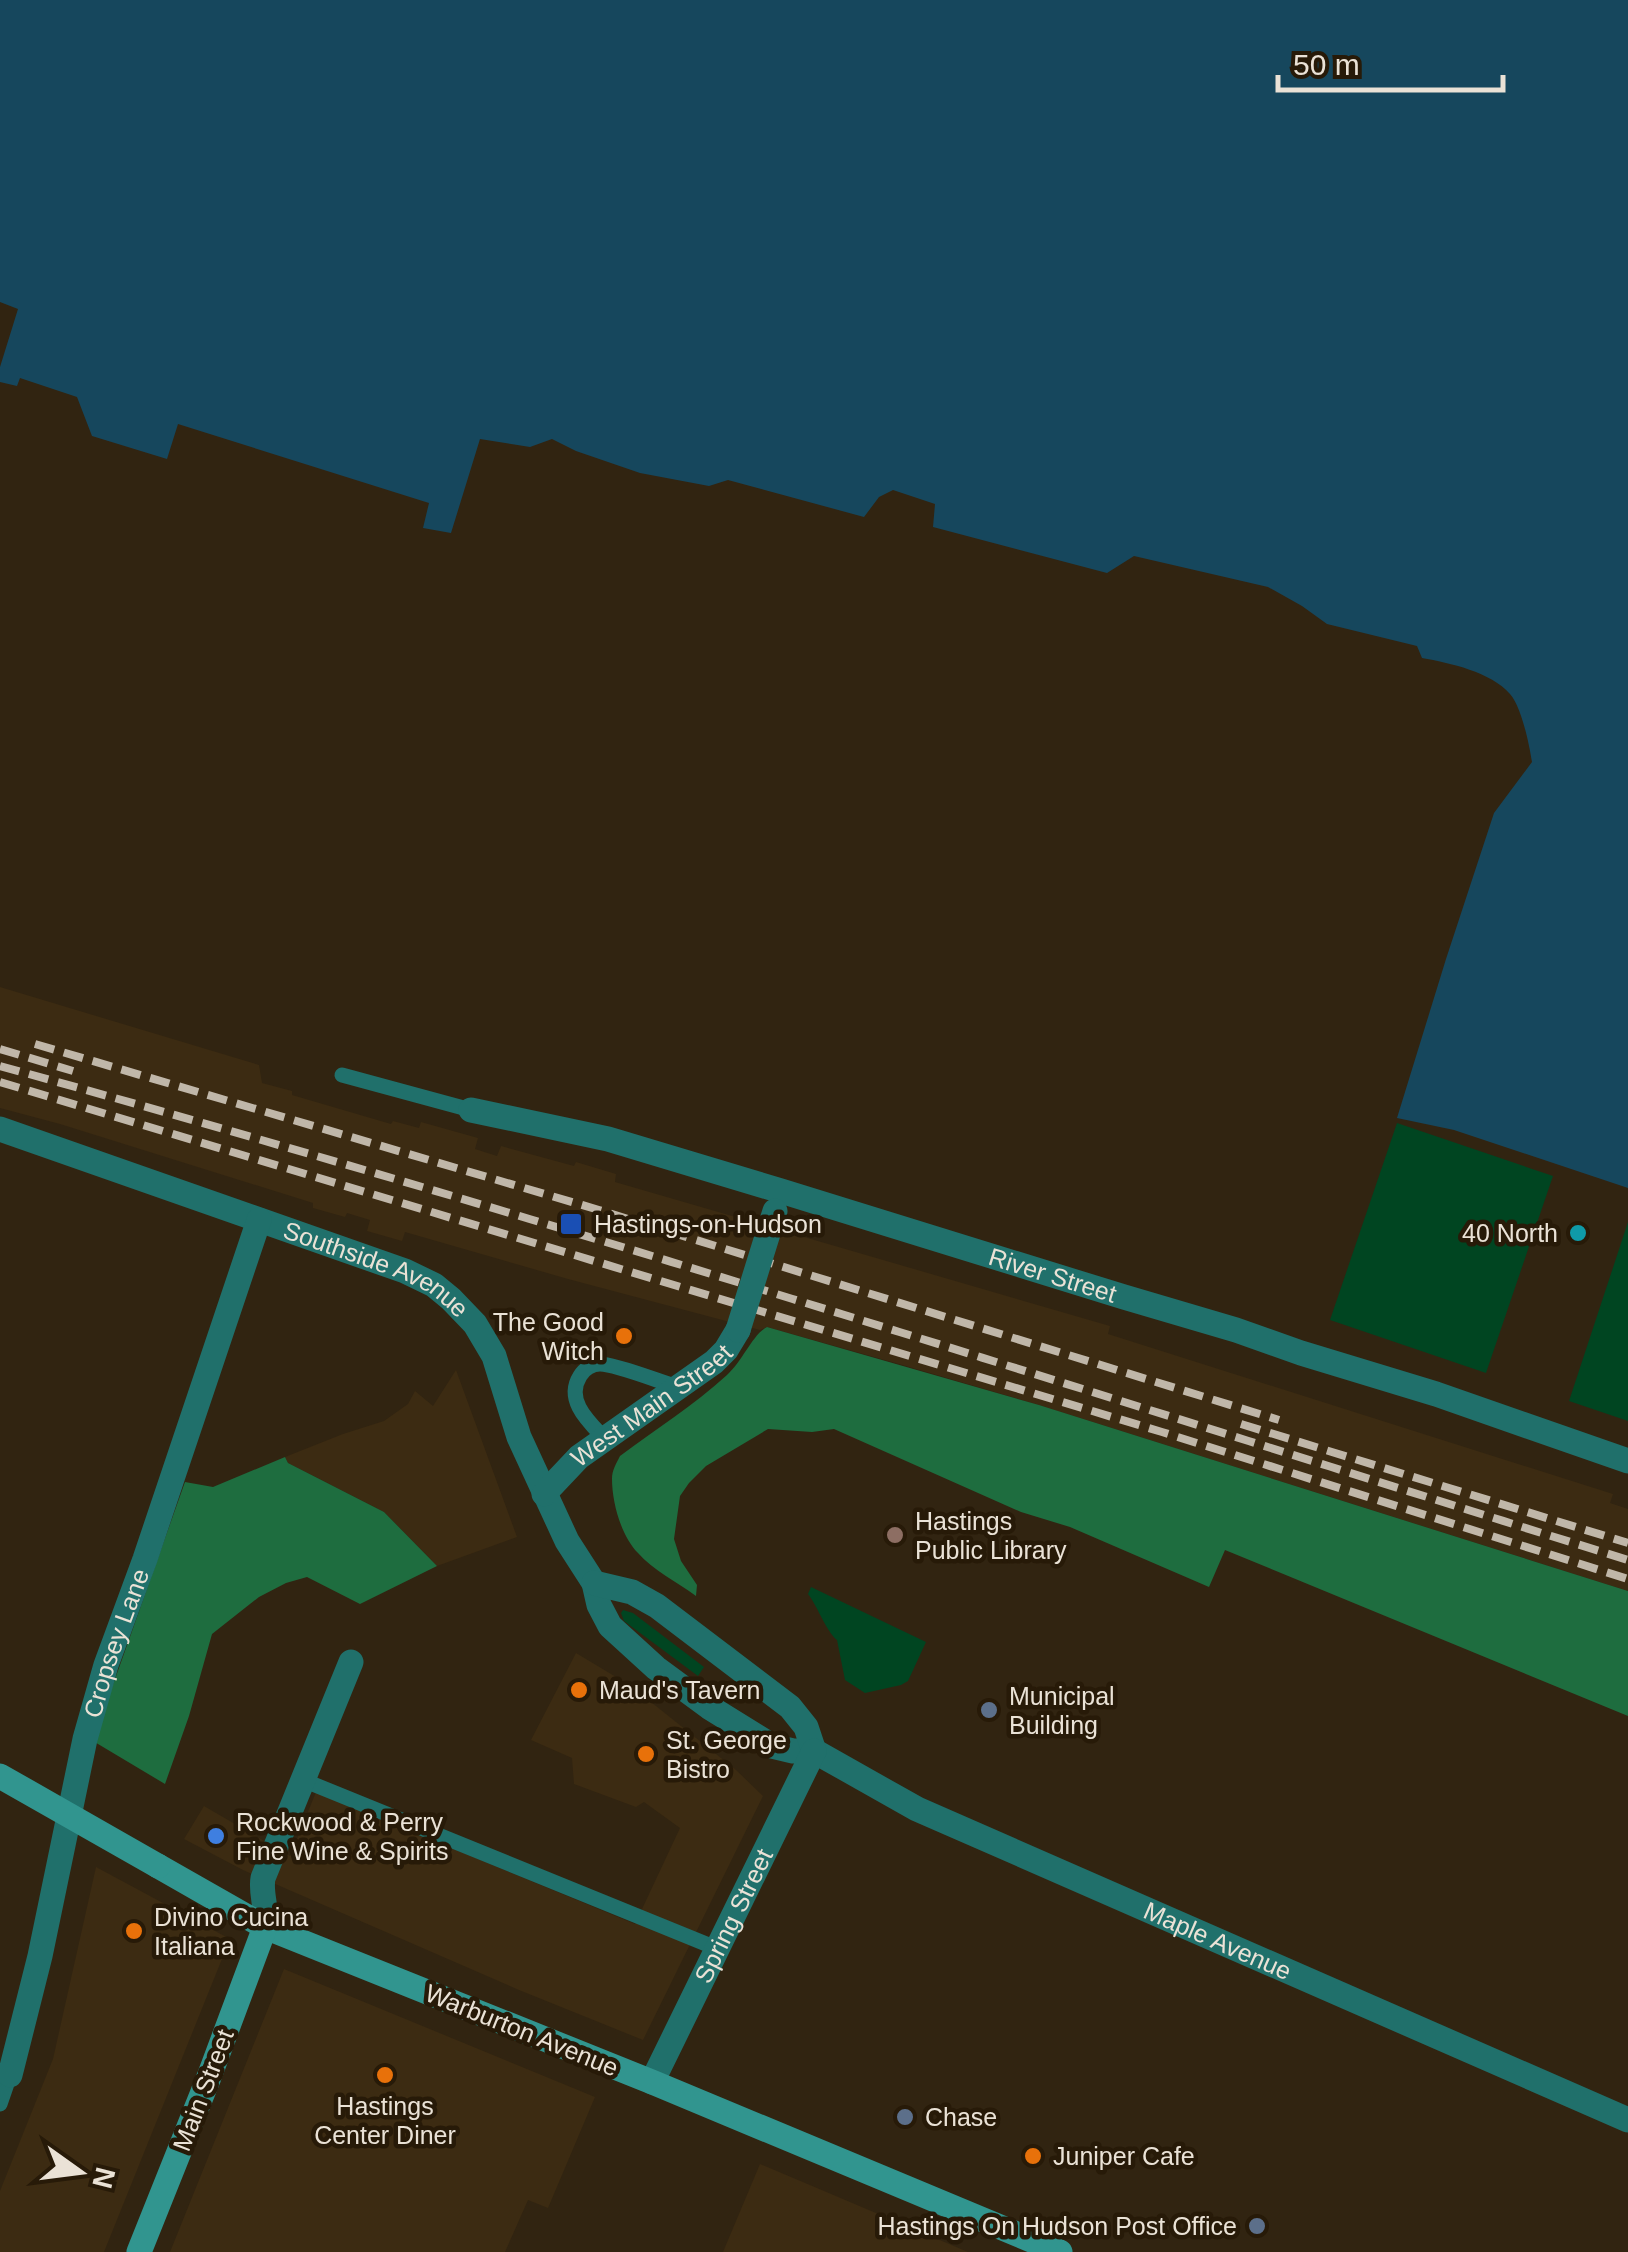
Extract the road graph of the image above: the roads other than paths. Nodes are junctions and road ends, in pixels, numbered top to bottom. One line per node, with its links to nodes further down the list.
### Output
1 (342, 1075): 2 (lane)
2 (472, 1110): 4 (street, River Street)
3 (0, 1129): 5 (street, Southside Avenue)
4 (778, 1201): 6 (street, West Main Street, bridge); 8 (street, River Street)
5 (259, 1220): 9 (street, Southside Avenue); 17 (street, Cropsey Lane)
6 (678, 1387): 7 (street, West Main Street); 7 (lane)
7 (604, 1438): 9 (street, West Main Street)
8 (1628, 1461)
9 (544, 1494): 10 (street, Southside Avenue)
10 (594, 1583): 12 (street); 12 (street, Southside Avenue)
11 (351, 1662): 14 (street)
12 (814, 1751): 16 (street, Spring Street); 20 (street, Maple Avenue)
13 (0, 1776): 15 (street, Warburton Avenue, bridge)
14 (303, 1780): 15 (street); 16 (lane)
15 (265, 1926): 18 (street, Warburton Avenue); 21 (street, Main Street)
16 (716, 1948): 18 (street, Spring Street)
17 (10, 2074): 19 (lane)
18 (652, 2082): 22 (street, Warburton Avenue)
19 (0, 2104)
20 (1628, 2120)
21 (139, 2252)
22 (1060, 2252)

